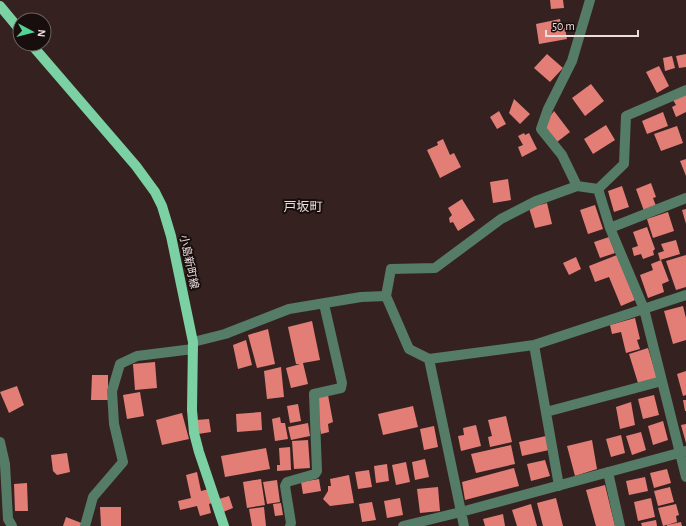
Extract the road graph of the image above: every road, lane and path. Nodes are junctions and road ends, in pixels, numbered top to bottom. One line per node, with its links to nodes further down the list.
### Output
1 (590, 0): 6 (street)
2 (0, 6): 3 (main road)
3 (12, 20)
4 (39, 52): 15 (main road, 小島新町線)
5 (686, 90): 7 (street)
6 (577, 186): 7 (street); 10 (street)
7 (598, 189): 9 (street)
8 (686, 198): 9 (street)
9 (610, 228): 13 (street)
10 (386, 296): 12 (street); 16 (street)
11 (686, 296): 13 (street)
12 (324, 304): 15 (street); 29 (street)
13 (644, 308): 14 (street); 17 (street)
14 (534, 345): 16 (street); 18 (street)
15 (193, 346): 27 (street); 28 (main road, 小島新町線)
16 (429, 359): 25 (street)
17 (662, 381): 18 (street); 20 (street)
18 (546, 412): 24 (street)
19 (0, 442): 21 (street)
20 (683, 451): 22 (street); 23 (street)
21 (3, 464): 26 (street)
22 (608, 472): 24 (street); 32 (street)
23 (686, 477)
24 (559, 486): 25 (street)
25 (461, 512): 30 (street); 31 (street)
26 (12, 526)
27 (85, 526)
28 (224, 526)
29 (290, 526)
30 (403, 526)
31 (464, 526)
32 (620, 526)

